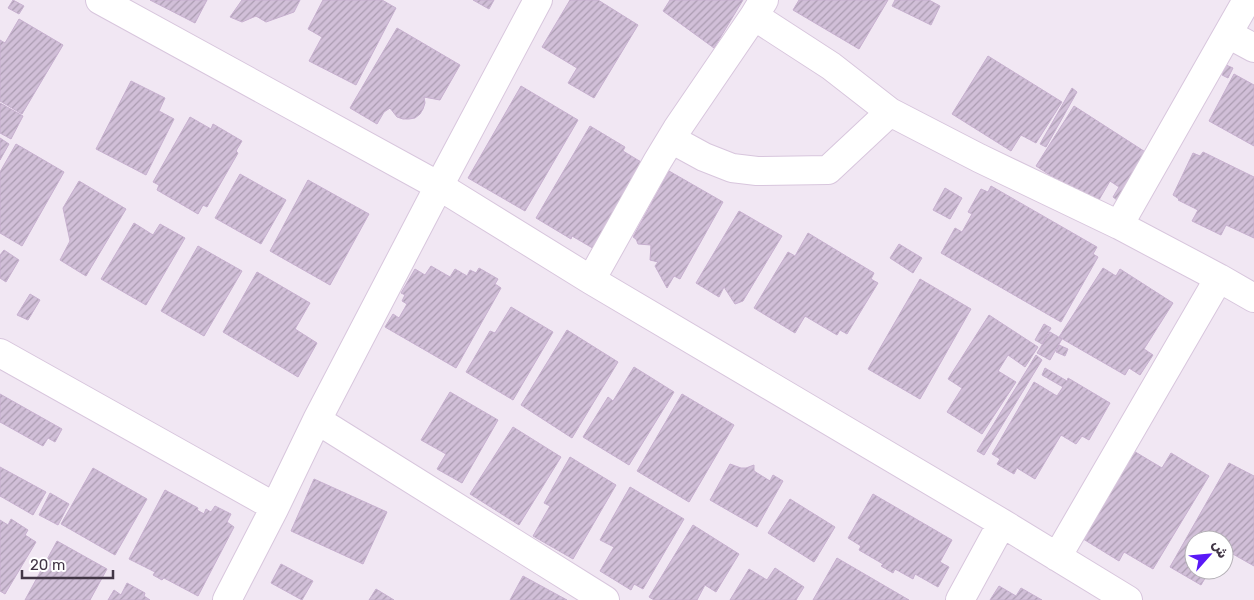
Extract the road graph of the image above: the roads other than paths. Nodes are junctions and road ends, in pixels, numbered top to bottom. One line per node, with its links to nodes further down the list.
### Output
1 (100, 0): 9 (street)
2 (538, 0): 9 (street)
3 (1247, 0): 5 (street)
4 (761, 5): 7 (street); 8 (street)
5 (1228, 34): 6 (street); 10 (street)
6 (1254, 48)
7 (890, 112): 8 (street); 10 (street)
8 (672, 139): 12 (street)
9 (439, 186): 12 (street); 15 (street)
10 (1118, 225): 11 (street)
11 (1218, 278): 13 (street); 18 (street)
12 (592, 280): 17 (street)
13 (1254, 298)
14 (0, 354): 16 (street)
15 (317, 420): 16 (street); 20 (street)
16 (275, 507): 19 (street)
17 (1002, 523): 18 (street); 21 (street)
18 (1057, 557): 22 (street)
19 (227, 600)
20 (605, 600)
21 (960, 600)
22 (1128, 600)

